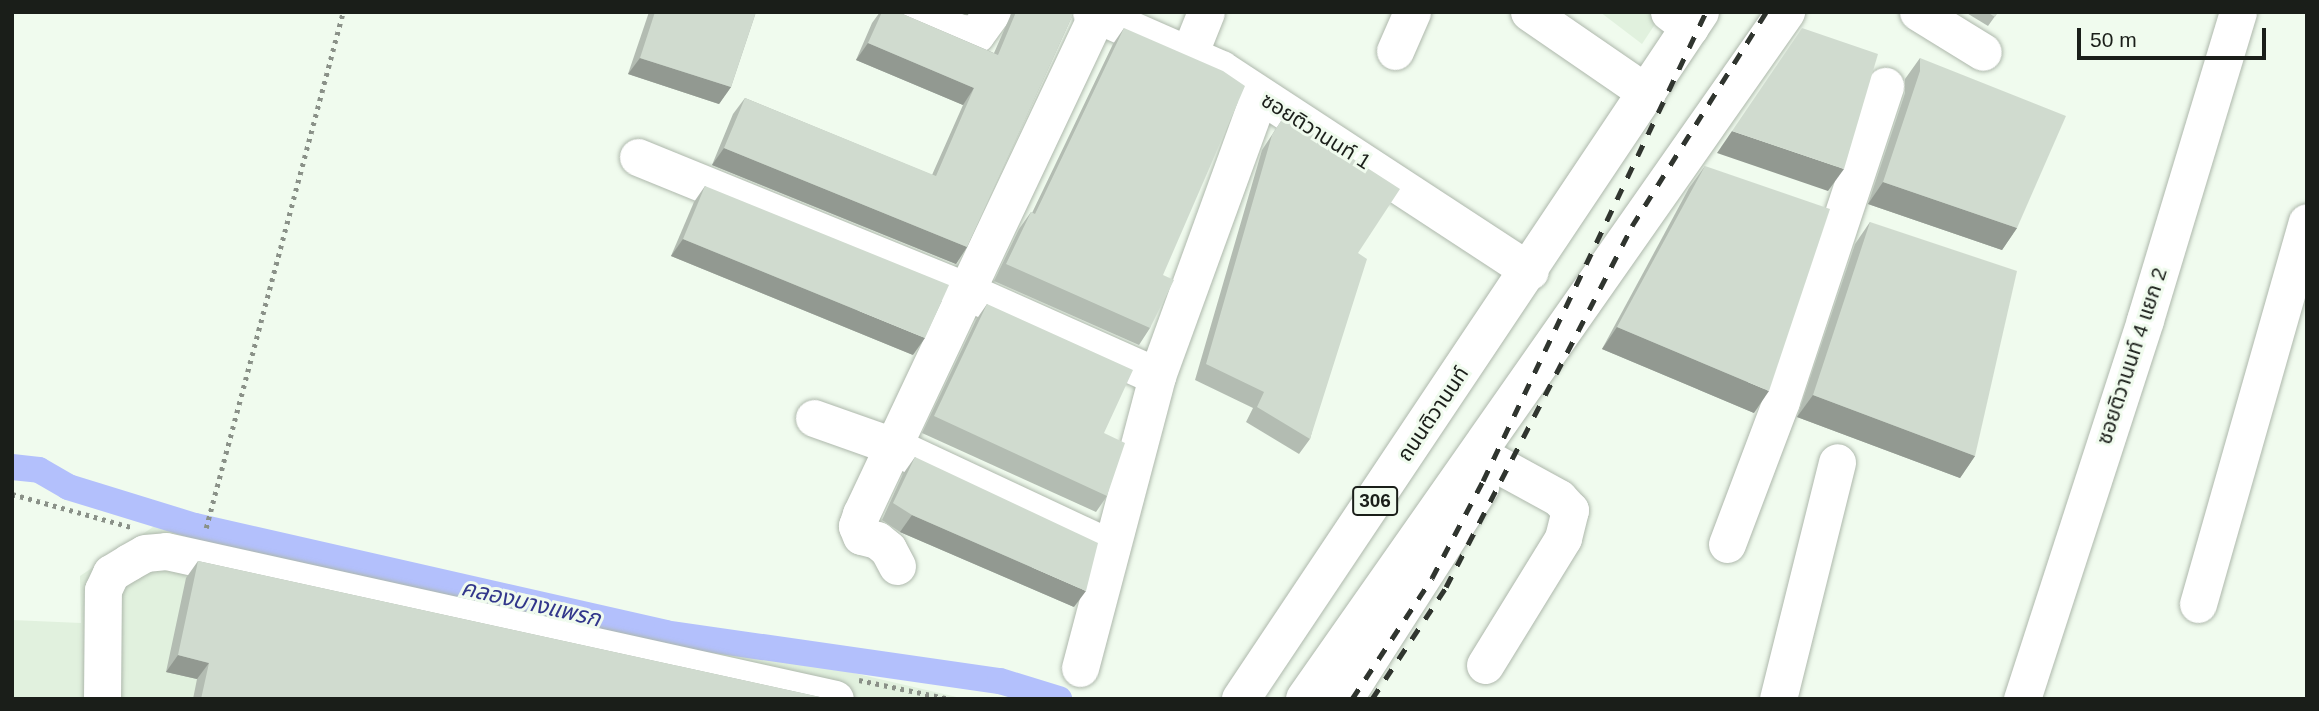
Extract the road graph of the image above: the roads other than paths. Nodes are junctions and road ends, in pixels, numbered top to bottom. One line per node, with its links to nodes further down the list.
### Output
1 (905, 12): 2 (street)
2 (992, 12)
3 (1206, 12): 11 (street)
4 (1412, 12): 12 (street)
5 (1529, 12): 15 (street)
6 (1786, 12): 18 (main road, 306)
7 (1918, 12): 13 (street)
8 (2238, 12): 46 (street, ซอยติวานนท์ 4 แยก 2)
9 (1095, 13): 11 (street, ซอยติวานนท์ 1); 25 (street)
10 (1687, 18): 15 (main road, ถนนติวานนท์ / 306)
11 (1190, 51): 16 (street, ซอยติวานนท์ 1)
12 (1395, 51)
13 (1983, 52)
14 (1885, 86): 21 (street)
15 (1647, 93): 24 (main road, ถนนติวานนท์ / 306)
16 (1259, 96): 24 (street, ซอยติวานนท์ 1); 27 (street)
17 (638, 157): 25 (street)
18 (1681, 163): 19 (street); 28 (main road, 306)
19 (1718, 176)
20 (1804, 207): 21 (street)
21 (1841, 220): 23 (street); 33 (street)
22 (2307, 222): 36 (street)
23 (1879, 233)
24 (1530, 271): 26 (main road, ถนนติวานนท์ / 306)
25 (966, 291): 27 (street); 30 (street)
26 (1508, 304): 41 (main road, ถนนติวานนท์ / 306); 42 (main road, ถนนติวานนท์ / 306)
27 (1157, 376): 34 (street)
28 (1524, 389): 32 (main road, 306); 43 (main road, 306)
29 (814, 418): 30 (street)
30 (893, 446): 34 (street); 35 (street)
31 (1837, 462): 45 (street)
32 (1495, 463): 37 (street); 44 (main road, 306)
33 (1727, 544)
34 (1111, 548): 38 (street)
35 (897, 566)
36 (2198, 604)
37 (1485, 665)
38 (1080, 668)
39 (102, 699): 40 (street)
40 (835, 699)
41 (1241, 699)
42 (1269, 699)
43 (1306, 699)
44 (1344, 699)
45 (1778, 699)
46 (2022, 699)

